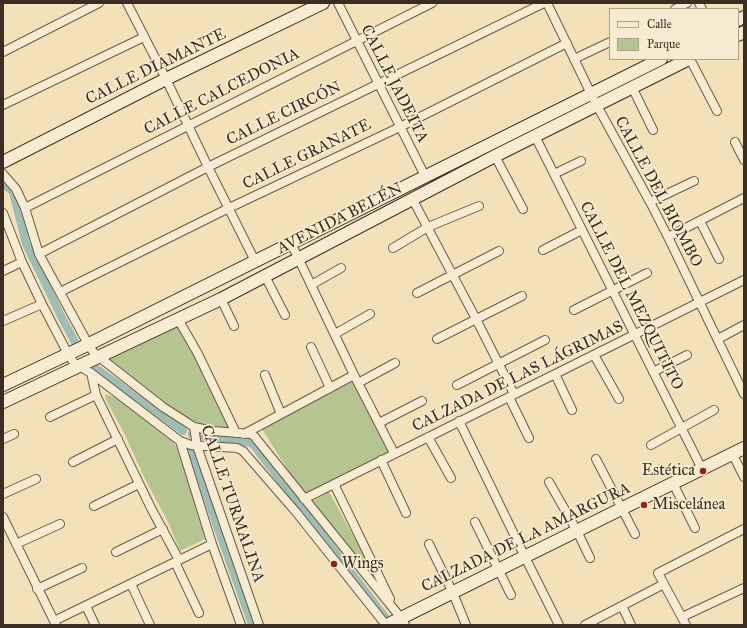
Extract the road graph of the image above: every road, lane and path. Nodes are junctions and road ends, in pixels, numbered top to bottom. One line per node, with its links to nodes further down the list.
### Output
1 (99, 3): 14 (street)
2 (127, 3): 10 (street)
3 (324, 3): 19 (main road, CALLE DIAMANTE)
4 (338, 3): 11 (street, CALLE JADEITA)
5 (432, 3): 11 (street, CALLE CALCEDONIA)
6 (544, 3): 20 (street, CALLE CIRCÓN)
7 (547, 3): 13 (street, CALLE DEL BIOMBO)
8 (687, 3): 9 (street)
9 (677, 8)
10 (144, 37): 19 (street); 23 (street)
11 (356, 40): 20 (street, CALLE JADEITA); 26 (street, CALLE CALCEDONIA)
12 (609, 42): 15 (street)
13 (566, 43): 15 (street, CALLE DEL BIOMBO); 27 (street, CALLE GRANATE)
14 (3, 52)
15 (574, 59): 22 (street, CALLE DEL BIOMBO)
16 (658, 60): 22 (main road, AVENIDA BELÉN)
17 (688, 60): 21 (main road, AVENIDA BELÉN)
18 (691, 60): 25 (street)
19 (166, 79): 26 (street); 34 (main road, CALLE DIAMANTE)
20 (378, 83): 27 (street, CALLE JADEITA); 35 (street, CALLE CIRCÓN)
21 (632, 87): 24 (main road, AVENIDA BELÉN); 28 (street)
22 (592, 93): 24 (street, CALLE DEL BIOMBO); 38 (main road, AVENIDA BELÉN)
23 (3, 105)
24 (597, 106): 29 (main road, AVENIDA BELÉN); 42 (street, CALLE DEL BIOMBO)
25 (717, 111)
26 (188, 125): 35 (street); 44 (street, CALLE CALCEDONIA)
27 (400, 127): 38 (street, CALLE JADEITA); 45 (street, CALLE GRANATE)
28 (653, 130)
29 (535, 136): 31 (main road, AVENIDA BELÉN); 37 (street, CALLE DEL MEZQUITITO)
30 (735, 142): 32 (street)
31 (495, 156): 41 (main road, AVENIDA BELÉN); 46 (street)
32 (744, 160)
33 (581, 161): 37 (street)
34 (3, 162)
35 (208, 168): 45 (street); 56 (street, CALLE CIRCÓN)
36 (3, 174): 44 (street, CALLE TURMALINA)
37 (554, 174): 50 (street, CALLE DEL MEZQUITITO)
38 (425, 176): 52 (main road, AVENIDA BELÉN)
39 (694, 181): 42 (street)
40 (744, 198): 48 (street)
41 (412, 200): 49 (street); 57 (main road, AVENIDA BELÉN)
42 (650, 202): 51 (street, CALLE DEL BIOMBO)
43 (479, 206): 49 (street)
44 (24, 208): 56 (street, CALLE TURMALINA)
45 (229, 208): 59 (street); 69 (street, CALLE GRANATE)
46 (523, 209)
47 (3, 214): 60 (street, CALLE TURMALINA)
48 (700, 221): 51 (street); 58 (street)
49 (428, 227): 53 (street); 64 (street)
50 (582, 230): 54 (street); 68 (street, CALLE DEL MEZQUITITO)
51 (668, 237): 73 (street, CALLE DEL BIOMBO)
52 (291, 243): 57 (street); 59 (main road, AVENIDA BELÉN)
53 (393, 248)
54 (543, 250)
55 (499, 251): 64 (street)
56 (40, 254): 69 (street, CALLE TURMALINA)
57 (298, 259): 65 (main road, AVENIDA BELÉN); 67 (street)
58 (719, 259)
59 (255, 261): 88 (main road, AVENIDA BELÉN)
60 (22, 262): 62 (street); 74 (street, CALLE TURMALINA)
61 (341, 268): 67 (street)
62 (3, 271)
63 (647, 273): 68 (street)
64 (452, 275): 70 (street); 79 (street)
65 (265, 276): 72 (main road, AVENIDA BELÉN); 77 (street)
66 (744, 280): 73 (street, CALZADA DE LAS LÁGRIMAS)
67 (311, 285): 83 (street)
68 (613, 290): 75 (street); 84 (street, CALLE DEL MEZQUITITO)
69 (60, 292): 88 (street, CALLE TURMALINA)
70 (416, 293)
71 (522, 296): 79 (street)
72 (221, 299): 78 (main road, AVENIDA BELÉN); 82 (street)
73 (700, 302): 84 (street, CALZADA DE LAS LÁGRIMAS); 85 (street, CALLE DEL BIOMBO)
74 (42, 304): 80 (street); 90 (street, CALLE TURMALINA)
75 (574, 310)
76 (370, 314): 83 (street)
77 (285, 315)
78 (178, 319): 93 (main road, AVENIDA BELÉN); 120 (street)
79 (476, 319): 86 (street); 95 (street)
80 (3, 321)
81 (744, 325): 85 (street)
82 (234, 326)
83 (335, 334): 101 (street)
84 (635, 334): 91 (street, CALZADA DE LAS LÁGRIMAS); 97 (street, CALLE DEL MEZQUITITO)
85 (718, 339): 106 (street, CALLE DEL BIOMBO)
86 (437, 340)
87 (545, 340): 95 (street)
88 (88, 344): 90 (main road, AVENIDA BELÉN); 93 (street, CALLE TURMALINA)
89 (311, 347): 105 (street)
90 (68, 354): 96 (street, CALLE TURMALINA); 103 (main road, AVENIDA BELÉN)
91 (594, 355): 99 (street, CALZADA DE LAS LÁGRIMAS); 109 (street)
92 (687, 355): 97 (street)
93 (98, 357): 96 (main road, AVENIDA BELÉN); 118 (street, CALLE TURMALINA)
94 (395, 363): 102 (street)
95 (499, 364): 104 (street); 108 (street)
96 (78, 366): 98 (street, CALLE TURMALINA); 111 (main road, AVENIDA BELÉN)
97 (653, 372): 119 (street, CALLE DEL MEZQUITITO)
98 (91, 373): 107 (street); 126 (street, CALLE TURMALINA)
99 (555, 374): 108 (street, CALZADA DE LAS LÁGRIMAS); 112 (street)
100 (264, 375): 114 (street)
101 (354, 375): 102 (street); 105 (street)
102 (358, 383): 117 (street)
103 (3, 385)
104 (457, 385)
105 (330, 388): 114 (street)
106 (744, 394)
107 (96, 395): 115 (street); 125 (street)
108 (511, 395): 116 (street, CALZADA DE LAS LÁGRIMAS); 123 (street)
109 (619, 399)
110 (422, 401): 117 (street)
111 (3, 402)
112 (572, 410)
113 (714, 410): 119 (street)
114 (281, 414): 120 (street)
115 (50, 417)
116 (460, 421): 122 (street, CALZADA DE LAS LÁGRIMAS); 160 (street)
117 (379, 423): 130 (street)
118 (194, 426): 120 (street); 128 (street, CALLE TURMALINA)
119 (682, 428): 127 (street); 135 (street, CALLE DEL MEZQUITITO)
120 (240, 433): 144 (street)
121 (14, 434): 124 (street)
122 (428, 437): 130 (street, CALZADA DE LAS LÁGRIMAS); 137 (street)
123 (529, 438)
124 (3, 439)
125 (118, 439): 134 (street); 141 (street)
126 (180, 441): 128 (street); 157 (street, CALLE TURMALINA)
127 (651, 445)
128 (197, 446): 180 (street, CALLE TURMALINA); 181 (street)
129 (744, 448): 131 (main road, CALZADA DE LA AMARGURA)
130 (394, 454): 133 (street, CALZADA DE LAS LÁGRIMAS)
131 (732, 454): 135 (main road, CALZADA DE LA AMARGURA); 136 (street)
132 (596, 459): 146 (street)
133 (381, 460): 142 (street, CALZADA DE LAS LÁGRIMAS); 147 (street)
134 (73, 462)
135 (702, 469): 140 (main road, CALZADA DE LA AMARGURA)
136 (744, 477)
137 (451, 478)
138 (36, 479): 143 (street)
139 (549, 482): 154 (street)
140 (673, 483): 146 (main road, CALZADA DE LA AMARGURA); 151 (street)
141 (139, 484): 145 (street); 152 (street)
142 (334, 484): 144 (street, CALZADA DE LAS LÁGRIMAS); 174 (street)
143 (3, 494)
144 (304, 498): 174 (street)
145 (94, 506)
146 (622, 508): 154 (main road, CALZADA DE LA AMARGURA); 155 (street)
147 (406, 513)
148 (3, 517): 156 (street)
149 (475, 522): 164 (street)
150 (60, 524): 156 (street)
151 (695, 528)
152 (163, 529): 159 (street); 162 (street)
153 (744, 529): 166 (street)
154 (577, 531): 160 (main road, CALZADA DE LA AMARGURA); 161 (street)
155 (635, 534)
156 (16, 544): 168 (street)
157 (212, 544): 162 (street); 179 (street, CALLE TURMALINA)
158 (429, 544): 169 (street)
159 (116, 552)
160 (525, 557): 164 (main road, CALZADA DE LA AMARGURA); 183 (street)
161 (590, 558)
162 (177, 561): 165 (street); 173 (street)
163 (82, 568): 168 (street)
164 (498, 571): 169 (main road, CALZADA DE LA AMARGURA); 170 (street)
165 (131, 584): 171 (street); 178 (street)
166 (664, 584): 172 (street); 175 (street)
167 (744, 588): 175 (street)
168 (38, 589): 176 (street)
169 (453, 593): 174 (main road, CALZADA DE LA AMARGURA); 182 (street)
170 (511, 595)
171 (86, 606): 176 (street); 177 (street)
172 (622, 606): 184 (street); 185 (street)
173 (199, 613)
174 (401, 618): 181 (main road, CALZADA DE LA AMARGURA)
175 (684, 621)
176 (55, 623)
177 (95, 625)
178 (150, 625)
179 (241, 625)
180 (259, 625)
181 (387, 625)
182 (466, 625)
183 (559, 625)
184 (585, 625)
185 (631, 625)

